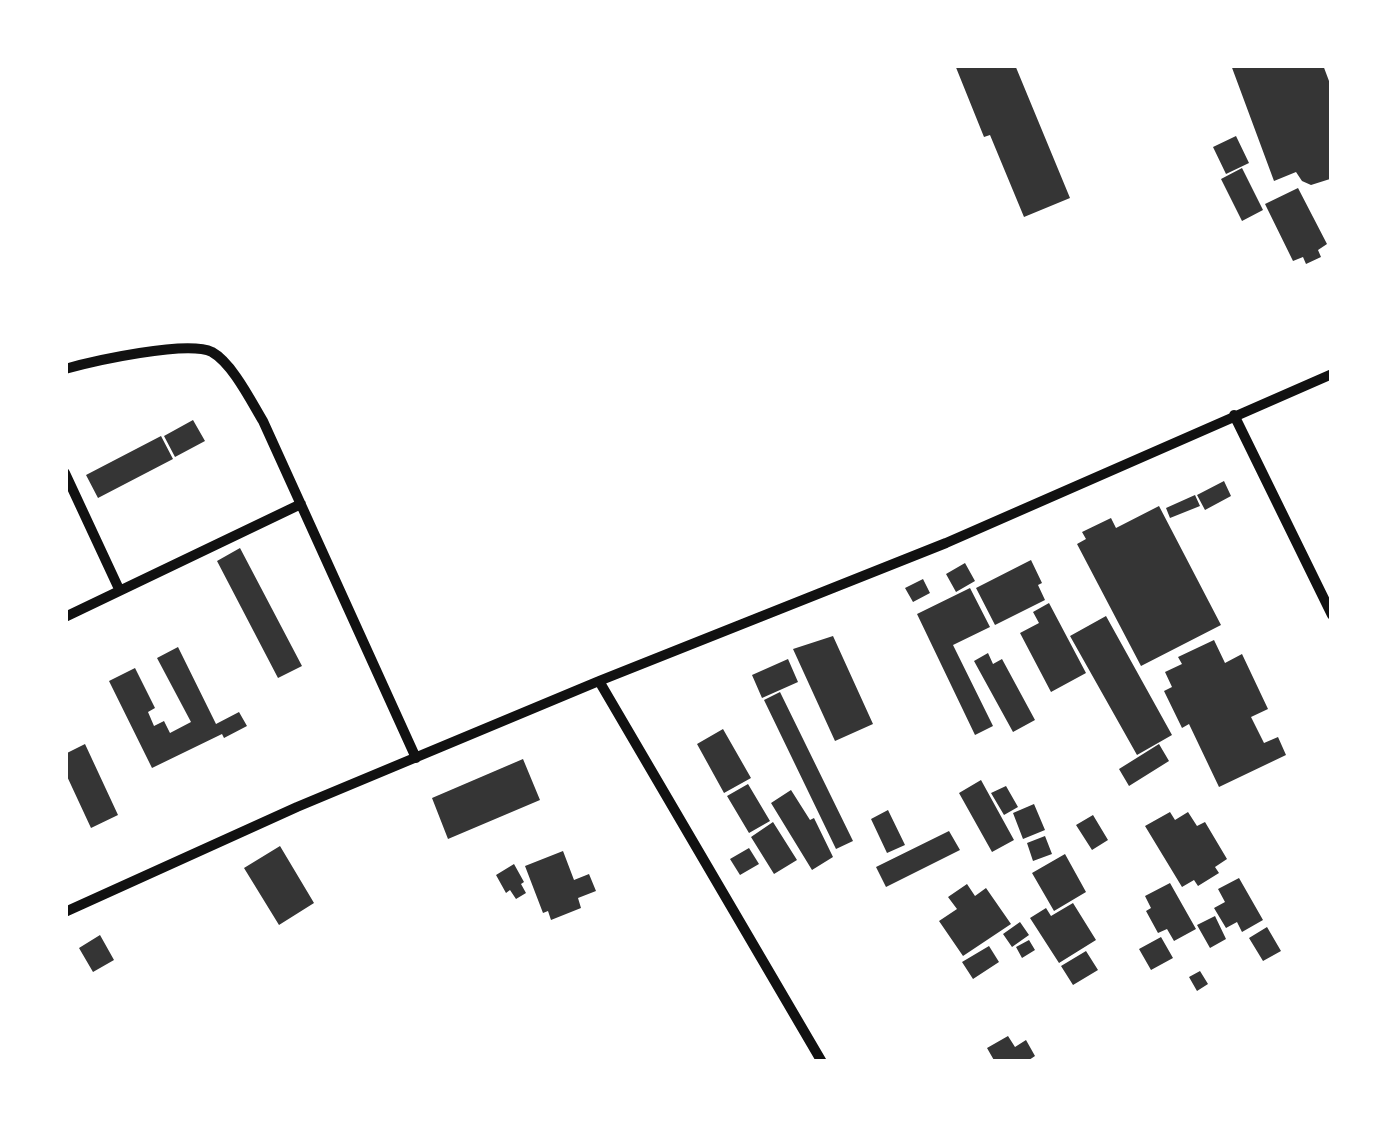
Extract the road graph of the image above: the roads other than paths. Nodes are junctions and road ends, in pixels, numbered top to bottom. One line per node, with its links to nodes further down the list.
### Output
1 (65, 369): 5 (street)
2 (1332, 374): 3 (street)
3 (1234, 415): 7 (street); 9 (street)
4 (65, 473): 6 (street)
5 (301, 504): 6 (street); 10 (street)
6 (119, 590): 8 (street)
7 (1332, 615)
8 (65, 616)
9 (599, 680): 10 (street); 12 (street)
10 (416, 758): 11 (street)
11 (65, 912)
12 (822, 1062)

